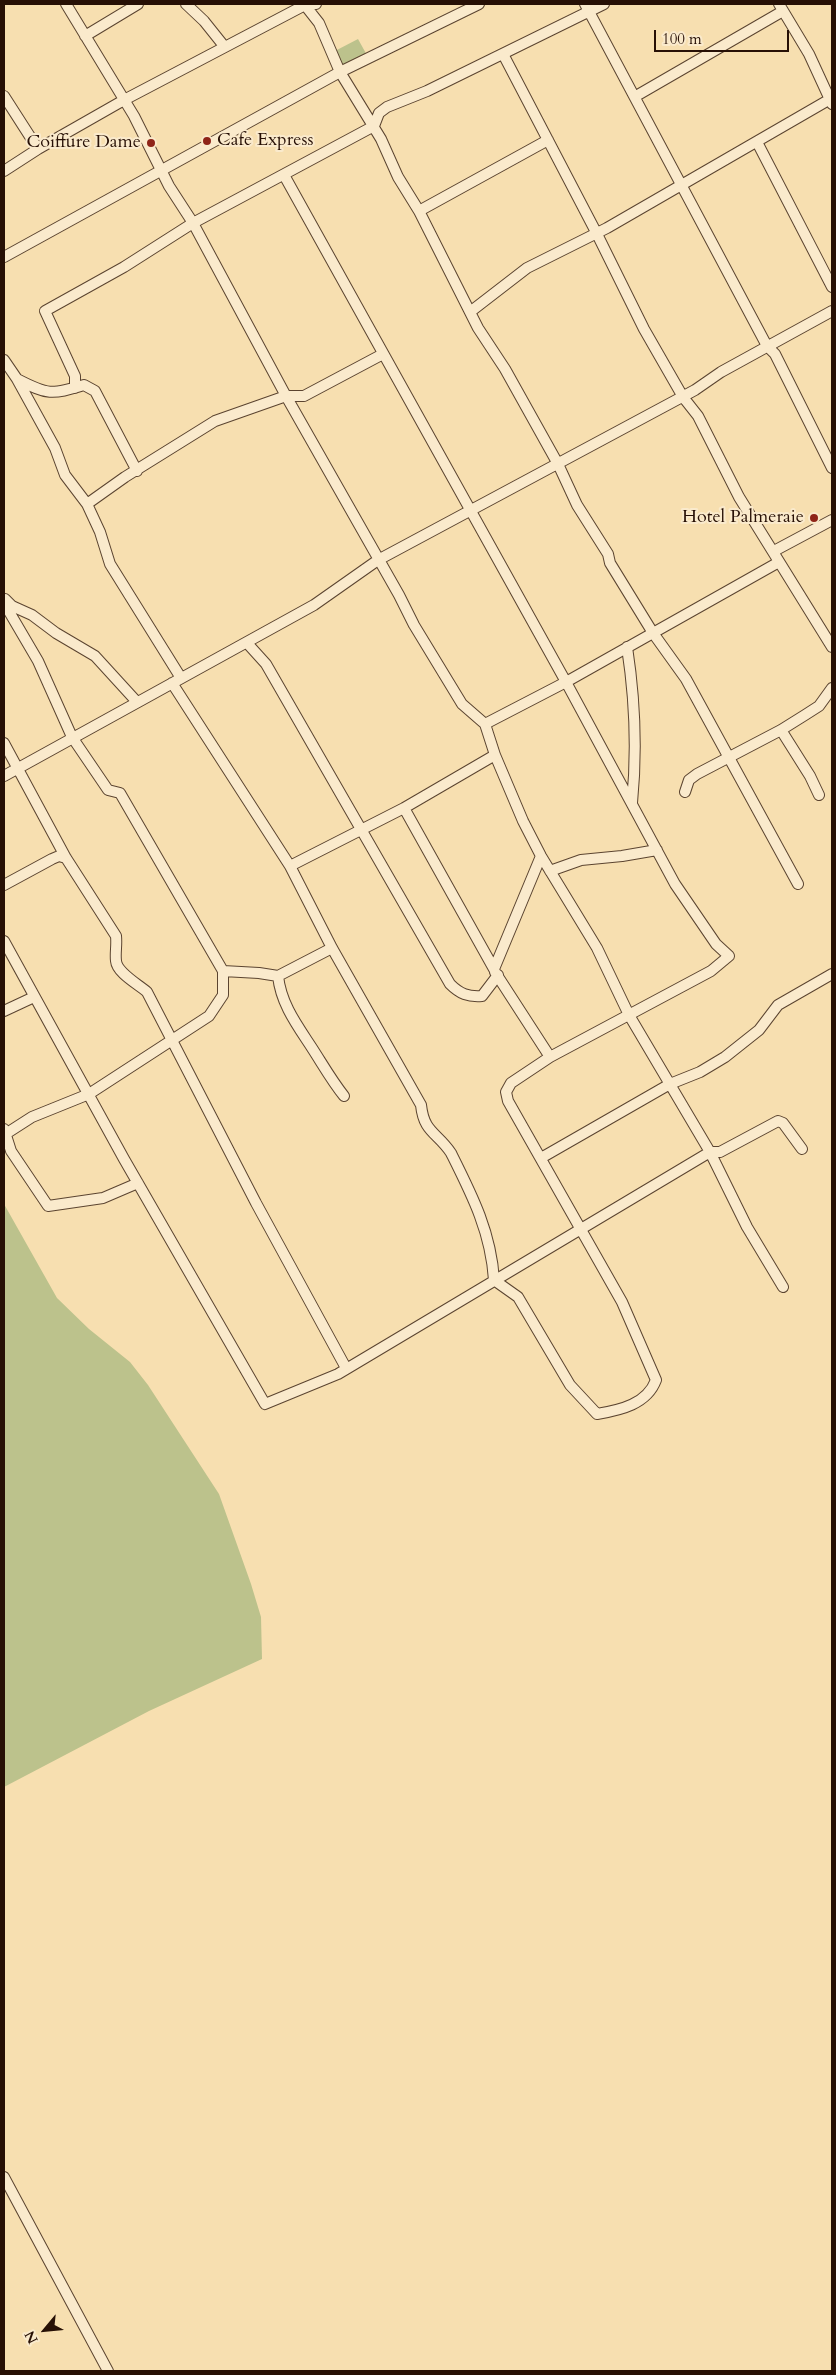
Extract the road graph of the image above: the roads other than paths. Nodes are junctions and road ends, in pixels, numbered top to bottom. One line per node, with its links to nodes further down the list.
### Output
1 (66, 4): 10 (street)
2 (138, 4): 10 (street)
3 (186, 4): 11 (street)
4 (305, 4): 5 (street); 11 (street); 13 (street)
5 (316, 4)
6 (480, 4): 13 (street)
7 (604, 4): 9 (street)
8 (781, 7): 15 (street); 17 (street)
9 (587, 8): 12 (street); 15 (street)
10 (85, 36): 16 (street)
11 (224, 46): 16 (street)
12 (503, 54): 18 (street); 19 (street)
13 (340, 72): 18 (street); 22 (street)
14 (4, 96): 21 (street)
15 (636, 96): 25 (street)
16 (124, 100): 21 (street); 22 (street)
17 (831, 100): 20 (street)
18 (374, 126): 24 (street); 26 (street)
19 (548, 140): 26 (street); 28 (street)
20 (757, 142): 25 (street); 30 (street)
21 (38, 148): 23 (street)
22 (162, 170): 27 (street); 29 (street)
23 (4, 172)
24 (284, 175): 27 (street); 34 (street)
25 (681, 187): 28 (street); 33 (street)
26 (419, 211): 32 (street)
27 (193, 223): 37 (street); 38 (street)
28 (597, 234): 32 (street); 39 (street)
29 (4, 257)
30 (832, 287)
31 (832, 311): 33 (street)
32 (470, 312): 40 (street)
33 (767, 346): 39 (street); 41 (street)
34 (383, 354): 38 (street); 44 (street)
35 (4, 360): 36 (street)
36 (17, 379): 37 (street); 43 (street)
37 (75, 388): 42 (street)
38 (286, 396): 42 (street); 47 (street)
39 (683, 397): 40 (street); 46 (street)
40 (558, 464): 44 (street); 51 (street)
41 (832, 468)
42 (137, 471): 43 (street)
43 (87, 504): 55 (street)
44 (470, 511): 47 (street); 56 (street)
45 (832, 520): 46 (street)
46 (774, 551): 48 (street)
47 (378, 560): 52 (street); 59 (street)
48 (779, 562): 51 (street); 54 (street)
49 (4, 597): 58 (street)
50 (4, 603): 61 (street)
51 (653, 632): 53 (street); 64 (street)
52 (247, 642): 55 (street); 71 (street)
53 (627, 647): 56 (street); 69 (street)
54 (832, 647)
55 (177, 680): 58 (street); 75 (street)
56 (566, 682): 59 (street); 69 (street)
57 (832, 688): 60 (street)
58 (136, 702): 61 (street)
59 (484, 724): 63 (street)
60 (781, 730): 64 (street); 68 (street)
61 (72, 737): 65 (street); 81 (street)
62 (4, 743): 65 (street)
63 (495, 755): 70 (street); 73 (street)
64 (729, 758): 67 (street); 77 (street)
65 (18, 766): 66 (street); 74 (street)
66 (4, 776)
67 (685, 792)
68 (819, 795)
69 (632, 804): 72 (street)
70 (404, 808): 71 (street); 82 (street)
71 (360, 829): 75 (street); 82 (street)
72 (656, 850): 76 (street); 87 (street)
73 (541, 856): 76 (street); 82 (street)
74 (66, 858): 78 (street); 88 (street)
75 (290, 866): 80 (street)
76 (550, 871): 87 (street)
77 (798, 884)
78 (4, 886)
79 (4, 941): 85 (street)
80 (332, 948): 84 (street); 99 (street)
81 (223, 971): 84 (street); 88 (street)
82 (496, 972): 89 (street)
83 (832, 974): 90 (street)
84 (278, 976): 92 (street)
85 (34, 997): 86 (street); 91 (street)
86 (4, 1011)
87 (628, 1015): 89 (street); 90 (street)
88 (171, 1041): 91 (street); 101 (street)
89 (550, 1057): 96 (street)
90 (670, 1084): 95 (street); 96 (street)
91 (89, 1094): 93 (street); 97 (street)
92 (344, 1096)
93 (4, 1132): 97 (street)
94 (802, 1149): 95 (street)
95 (710, 1152): 98 (street); 100 (street)
96 (541, 1158): 98 (street)
97 (138, 1183): 101 (street)
98 (581, 1227): 99 (street); 99 (street)
99 (494, 1280): 101 (street)
100 (783, 1287)
101 (346, 1368)
102 (4, 2177): 103 (street)
103 (108, 2371)

